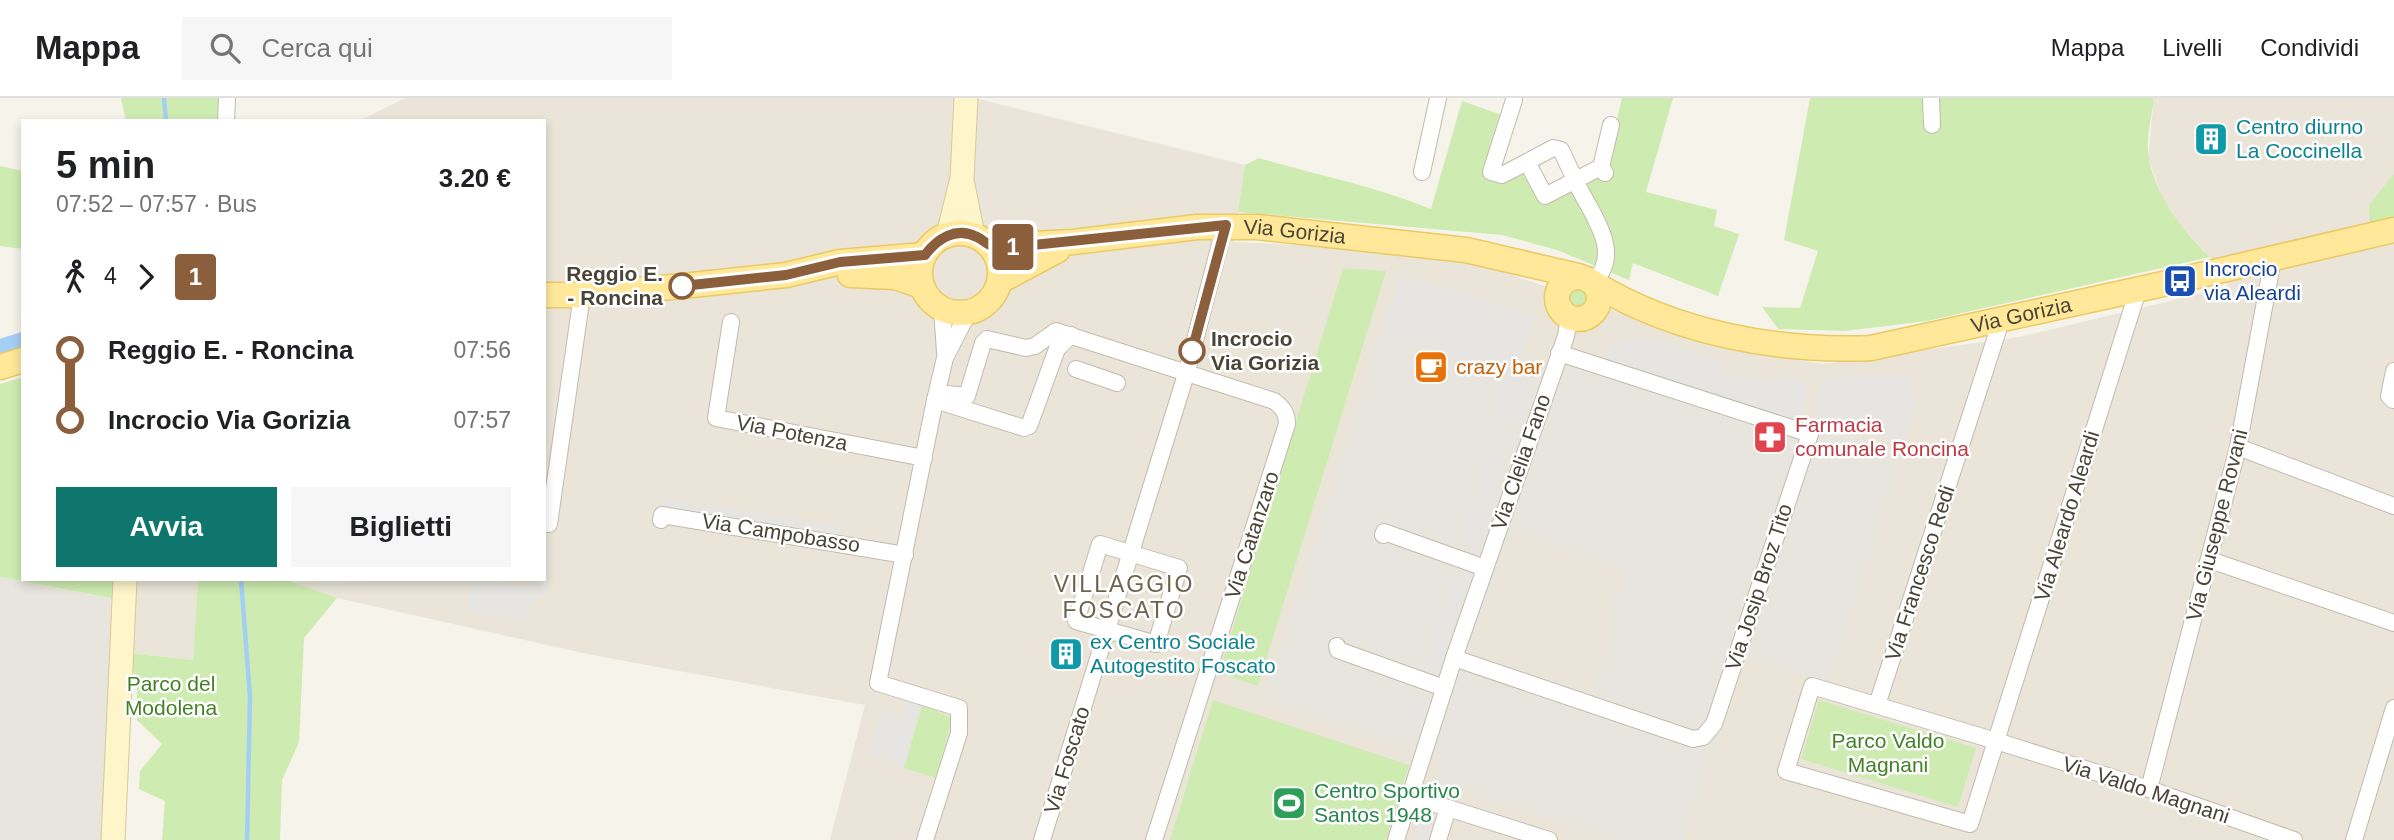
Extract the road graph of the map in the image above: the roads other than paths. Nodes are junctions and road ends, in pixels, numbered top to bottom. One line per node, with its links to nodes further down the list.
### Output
1 (227, 98): 6 (street)
2 (965, 98): 11 (street)
3 (1438, 98): 10 (street)
4 (1931, 98): 8 (street)
5 (1514, 100): 9 (street)
6 (226, 119)
7 (1611, 125): 12 (street)
8 (1932, 125)
9 (1527, 162): 12 (street); 12 (street)
10 (1422, 172)
11 (962, 178): 15 (street); 16 (street)
12 (1575, 180): 23 (street)
13 (1226, 225): 17 (main road, Via Gorizia); 20 (main road, Via Gorizia); 41 (street, Via Foscato)
14 (2394, 230): 19 (main road, Via Gorizia)
15 (948, 235): 16 (main road); 18 (main road)
16 (982, 240): 17 (main road, Via Gorizia); 22 (main road)
17 (1073, 242): 22 (main road)
18 (925, 255): 21 (main road); 24 (main road)
19 (2273, 258): 25 (main road, Via Gorizia); 46 (street, Via Giuseppe Rovani)
20 (1516, 261): 23 (main road, Via Gorizia); 30 (main road, Via Gorizia)
21 (786, 275): 24 (main road); 27 (main road)
22 (1000, 281): 31 (main road)
23 (1589, 281): 29 (main road, Via Gorizia); 30 (main road); 30 (main road)
24 (922, 286): 28 (main road)
25 (2138, 290): 32 (main road, Via Gorizia); 64 (street, Via Aleardo Aleardi)
26 (546, 295): 27 (main road)
27 (582, 295): 50 (street)
28 (942, 309): 31 (main road); 37 (street)
29 (1648, 311): 30 (main road, Via Gorizia); 32 (main road, Via Gorizia)
30 (1571, 312): 36 (street, Via Clelia Fano)
31 (968, 313): 37 (street)
32 (2001, 321): 62 (street, Via Francesco Redi)
33 (731, 322): 47 (street, Via Potenza)
34 (1071, 335): 35 (street); 45 (street); 45 (street)
35 (1111, 348): 40 (street); 41 (street)
36 (1559, 353): 55 (street, Via Clelia Fano); 60 (street, Via Josip Broz Tito)
37 (945, 358): 43 (street)
38 (21, 361): 39 (main road)
39 (0, 368)
40 (1076, 369)
41 (1187, 371): 52 (street, Via Foscato); 71 (street, Via Catanzaro)
42 (2394, 371): 44 (street)
43 (936, 397): 45 (street); 47 (street)
44 (2393, 400)
45 (965, 402)
46 (2238, 447): 48 (street); 54 (street, Via Giuseppe Rovani)
47 (924, 458): 53 (street)
48 (2394, 506)
49 (661, 520): 53 (street, Via Campobasso)
50 (549, 524)
51 (1383, 535): 55 (street)
52 (1130, 553): 58 (street, Via Foscato); 58 (street); 58 (street)
53 (905, 555): 69 (street)
54 (2210, 560): 57 (street); 65 (street, Via Giuseppe Rovani)
55 (1485, 568): 60 (street, Via Clelia Fano)
56 (125, 581): 68 (street)
57 (2394, 623)
58 (1108, 630): 70 (street, Via Foscato)
59 (1337, 646): 61 (street)
60 (1454, 658): 61 (street, Via Clelia Fano)
61 (1444, 688): 66 (street, Via Clelia Fano)
62 (1877, 705): 64 (street, Via Aleardo Aleardi); 64 (street, Via Aleardo Aleardi)
63 (2394, 708): 76 (street)
64 (1996, 741): 65 (street, Via Valdo Magnani)
65 (2148, 789): 75 (street, Via Valdo Magnani)
66 (1410, 796): 67 (street); 72 (street, Via Clelia Fano)
67 (1448, 808): 73 (street); 74 (street)
68 (113, 840)
69 (925, 840)
70 (1042, 840)
71 (1154, 840)
72 (1396, 840)
73 (1438, 840)
74 (1549, 840)
75 (2294, 840)
76 (2354, 840)

